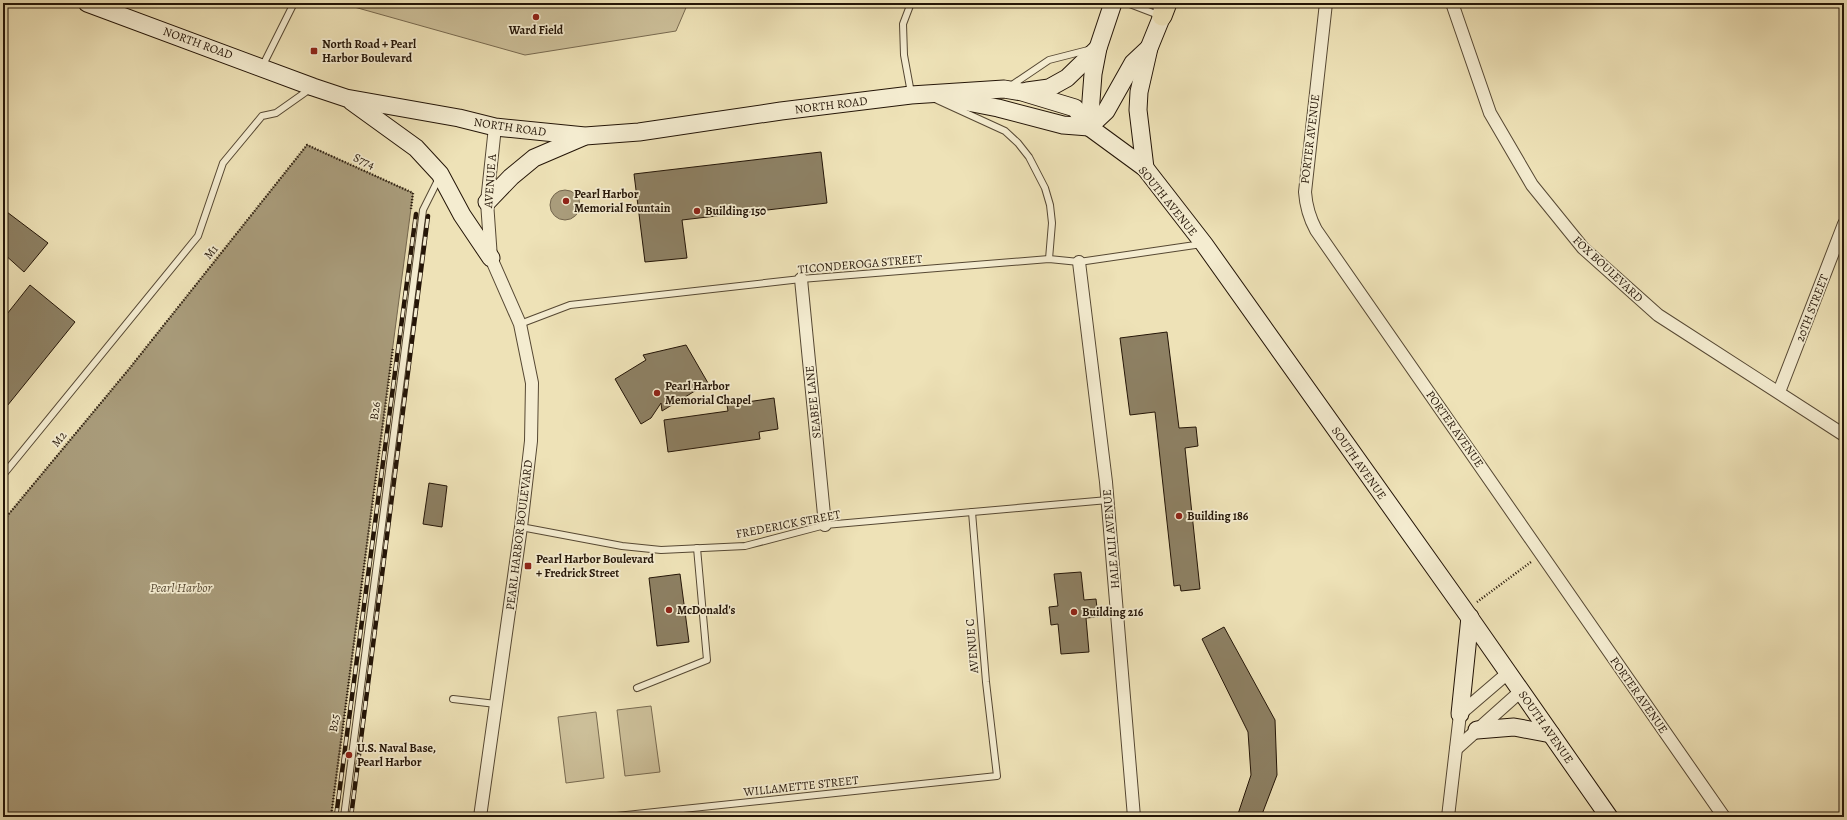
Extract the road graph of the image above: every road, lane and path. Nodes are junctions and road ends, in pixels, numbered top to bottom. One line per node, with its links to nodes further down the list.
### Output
1 (87, 3): 11 (street, NORTH ROAD)
2 (294, 3): 11 (lane)
3 (911, 3): 15 (lane)
4 (1114, 3): 9 (street)
5 (1127, 3): 8 (lane)
6 (1326, 3): 43 (street, PORTER AVENUE)
7 (1452, 3): 34 (street, FOX BOULEVARD)
8 (1163, 7): 10 (street)
9 (1098, 48): 13 (lane); 14 (street); 18 (street)
10 (1149, 48): 18 (street); 21 (street)
11 (262, 67): 12 (street, NORTH ROAD)
12 (313, 87): 16 (street, NORTH ROAD); 36 (lane)
13 (1004, 89): 14 (street, NORTH ROAD); 15 (street, NORTH ROAD)
14 (1022, 92): 18 (street, NORTH ROAD)
15 (918, 95): 18 (street, NORTH ROAD); 19 (street, NORTH ROAD); 28 (lane)
16 (346, 98): 17 (street, NORTH ROAD); 22 (street)
17 (495, 127): 19 (street, NORTH ROAD); 23 (street, AVENUE A)
18 (1089, 127): 21 (street, SOUTH AVENUE)
19 (585, 136): 23 (street)
20 (307, 146): 24 (path, S774); 33 (path, M1)
21 (1145, 168): 26 (street, SOUTH AVENUE)
22 (440, 174): 27 (street); 57 (lane)
23 (487, 202): 27 (street, AVENUE A)
24 (410, 215)
25 (1844, 224): 34 (street, 20TH STREET)
26 (1204, 244): 29 (lane, TICONDEROGA STREET); 44 (street, SOUTH AVENUE)
27 (491, 258): 31 (street, PEARL HARBOR BOULEVARD)
28 (1049, 259): 29 (lane, TICONDEROGA STREET); 30 (lane, TICONDEROGA STREET)
29 (1079, 262): 37 (street, HALE ALII AVENUE)
30 (800, 279): 31 (lane, TICONDEROGA STREET); 40 (street, SEABEE LANE)
31 (520, 324): 41 (street, PEARL HARBOR BOULEVARD)
32 (394, 341): 45 (path, B26)
33 (129, 369): 39 (path, M2)
34 (1779, 392): 35 (street, FOX BOULEVARD)
35 (1844, 436)
36 (3, 476)
37 (1108, 500): 38 (lane, FREDERICK STREET); 60 (street, HALE ALII AVENUE)
38 (972, 512): 40 (lane, FREDERICK STREET); 55 (lane, AVENUE C)
39 (3, 521)
40 (825, 525): 42 (lane, FREDERICK STREET)
41 (521, 527): 42 (lane, FREDERICK STREET); 50 (street, PEARL HARBOR BOULEVARD)
42 (697, 548): 47 (lane)
43 (1541, 553): 44 (path); 63 (street, PORTER AVENUE)
44 (1468, 614): 46 (street, SOUTH AVENUE); 51 (street)
45 (355, 632): 56 (path, B25)
46 (1509, 672): 48 (street, SOUTH AVENUE); 51 (street)
47 (637, 688)
48 (1521, 691): 52 (street); 53 (street, SOUTH AVENUE)
49 (453, 699): 50 (lane)
50 (496, 704): 58 (street, PEARL HARBOR BOULEVARD)
51 (1460, 714): 54 (street)
52 (1477, 730): 53 (street); 54 (street)
53 (1551, 734): 62 (street, SOUTH AVENUE)
54 (1456, 749): 61 (street)
55 (997, 776): 59 (lane, WILLAMETTE STREET)
56 (331, 817)
57 (344, 817)
58 (480, 817)
59 (607, 817)
60 (1134, 817)
61 (1448, 817)
62 (1609, 817)
63 (1724, 817)

